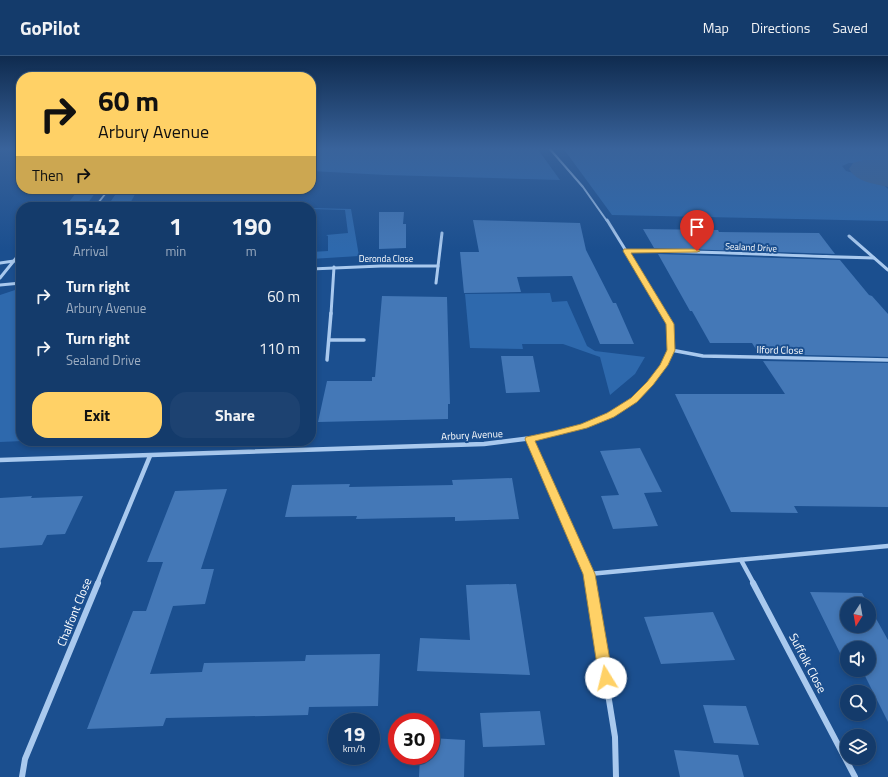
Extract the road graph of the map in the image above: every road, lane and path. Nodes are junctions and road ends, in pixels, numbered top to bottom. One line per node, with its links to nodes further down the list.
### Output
1 (577, 182): 4 (street, Arbury Avenue)
2 (442, 233): 9 (street)
3 (849, 236): 6 (street)
4 (627, 251): 6 (street, Sealand Drive); 19 (street, Arbury Avenue)
5 (16, 258): 7 (street)
6 (874, 258): 12 (street)
7 (14, 261): 8 (street); 13 (street)
8 (0, 262)
9 (438, 266): 10 (street, Deronda Close); 15 (street)
10 (334, 268): 11 (street, Deronda Close); 17 (street)
11 (316, 269)
12 (888, 270)
13 (0, 278)
14 (16, 283): 16 (street)
15 (436, 283)
16 (0, 285)
17 (329, 340): 18 (street); 20 (street)
18 (364, 340)
19 (671, 350): 21 (street, Ilford Close); 22 (street, Arbury Avenue)
20 (327, 360)
21 (888, 360)
22 (530, 439): 23 (street, Arbury Avenue); 27 (street)
23 (150, 456): 24 (street, Arbury Avenue); 28 (street, Chalfont Close)
24 (0, 460)
25 (888, 546): 26 (street)
26 (741, 560): 27 (street); 30 (street, Suffolk Close)
27 (589, 574): 29 (street)
28 (22, 777)
29 (616, 777)
30 (855, 777)

